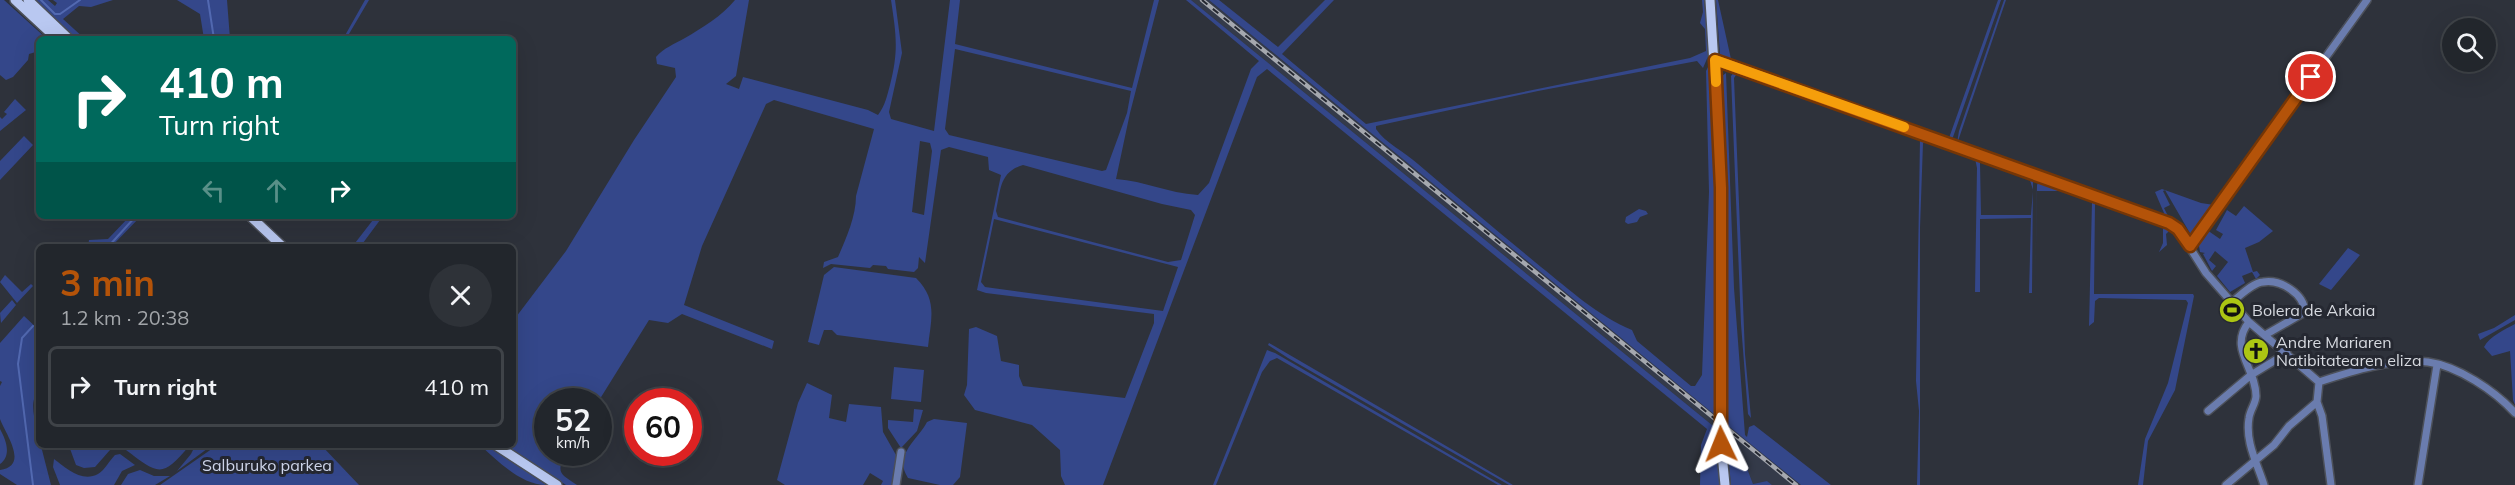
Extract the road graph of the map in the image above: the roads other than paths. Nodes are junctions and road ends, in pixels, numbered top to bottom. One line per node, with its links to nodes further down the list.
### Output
1 (15, 0): 5 (main road)
2 (28, 0): 6 (main road)
3 (1710, 0): 7 (main road)
4 (2367, 0): 10 (street)
5 (54, 36)
6 (66, 36)
7 (1715, 60): 10 (street); 26 (main road, bridge)
8 (253, 219): 9 (main road)
9 (280, 244)
10 (2190, 246): 11 (street)
11 (2232, 302): 12 (street); 13 (street)
12 (2249, 322): 13 (street); 16 (street)
13 (2265, 335): 14 (street)
14 (2287, 353): 16 (street); 17 (street)
15 (2437, 365): 17 (street); 20 (street); 30 (street)
16 (2251, 375): 19 (street); 23 (street)
17 (2319, 382): 18 (street)
18 (2317, 402): 23 (street); 29 (street)
19 (2208, 411)
20 (2515, 413)
21 (500, 448): 24 (main road)
22 (901, 452): 25 (street)
23 (2254, 463): 27 (street); 28 (street)
24 (557, 485)
25 (896, 485)
26 (1725, 485)
27 (2226, 485)
28 (2264, 485)
29 (2331, 485)
30 (2418, 485)

